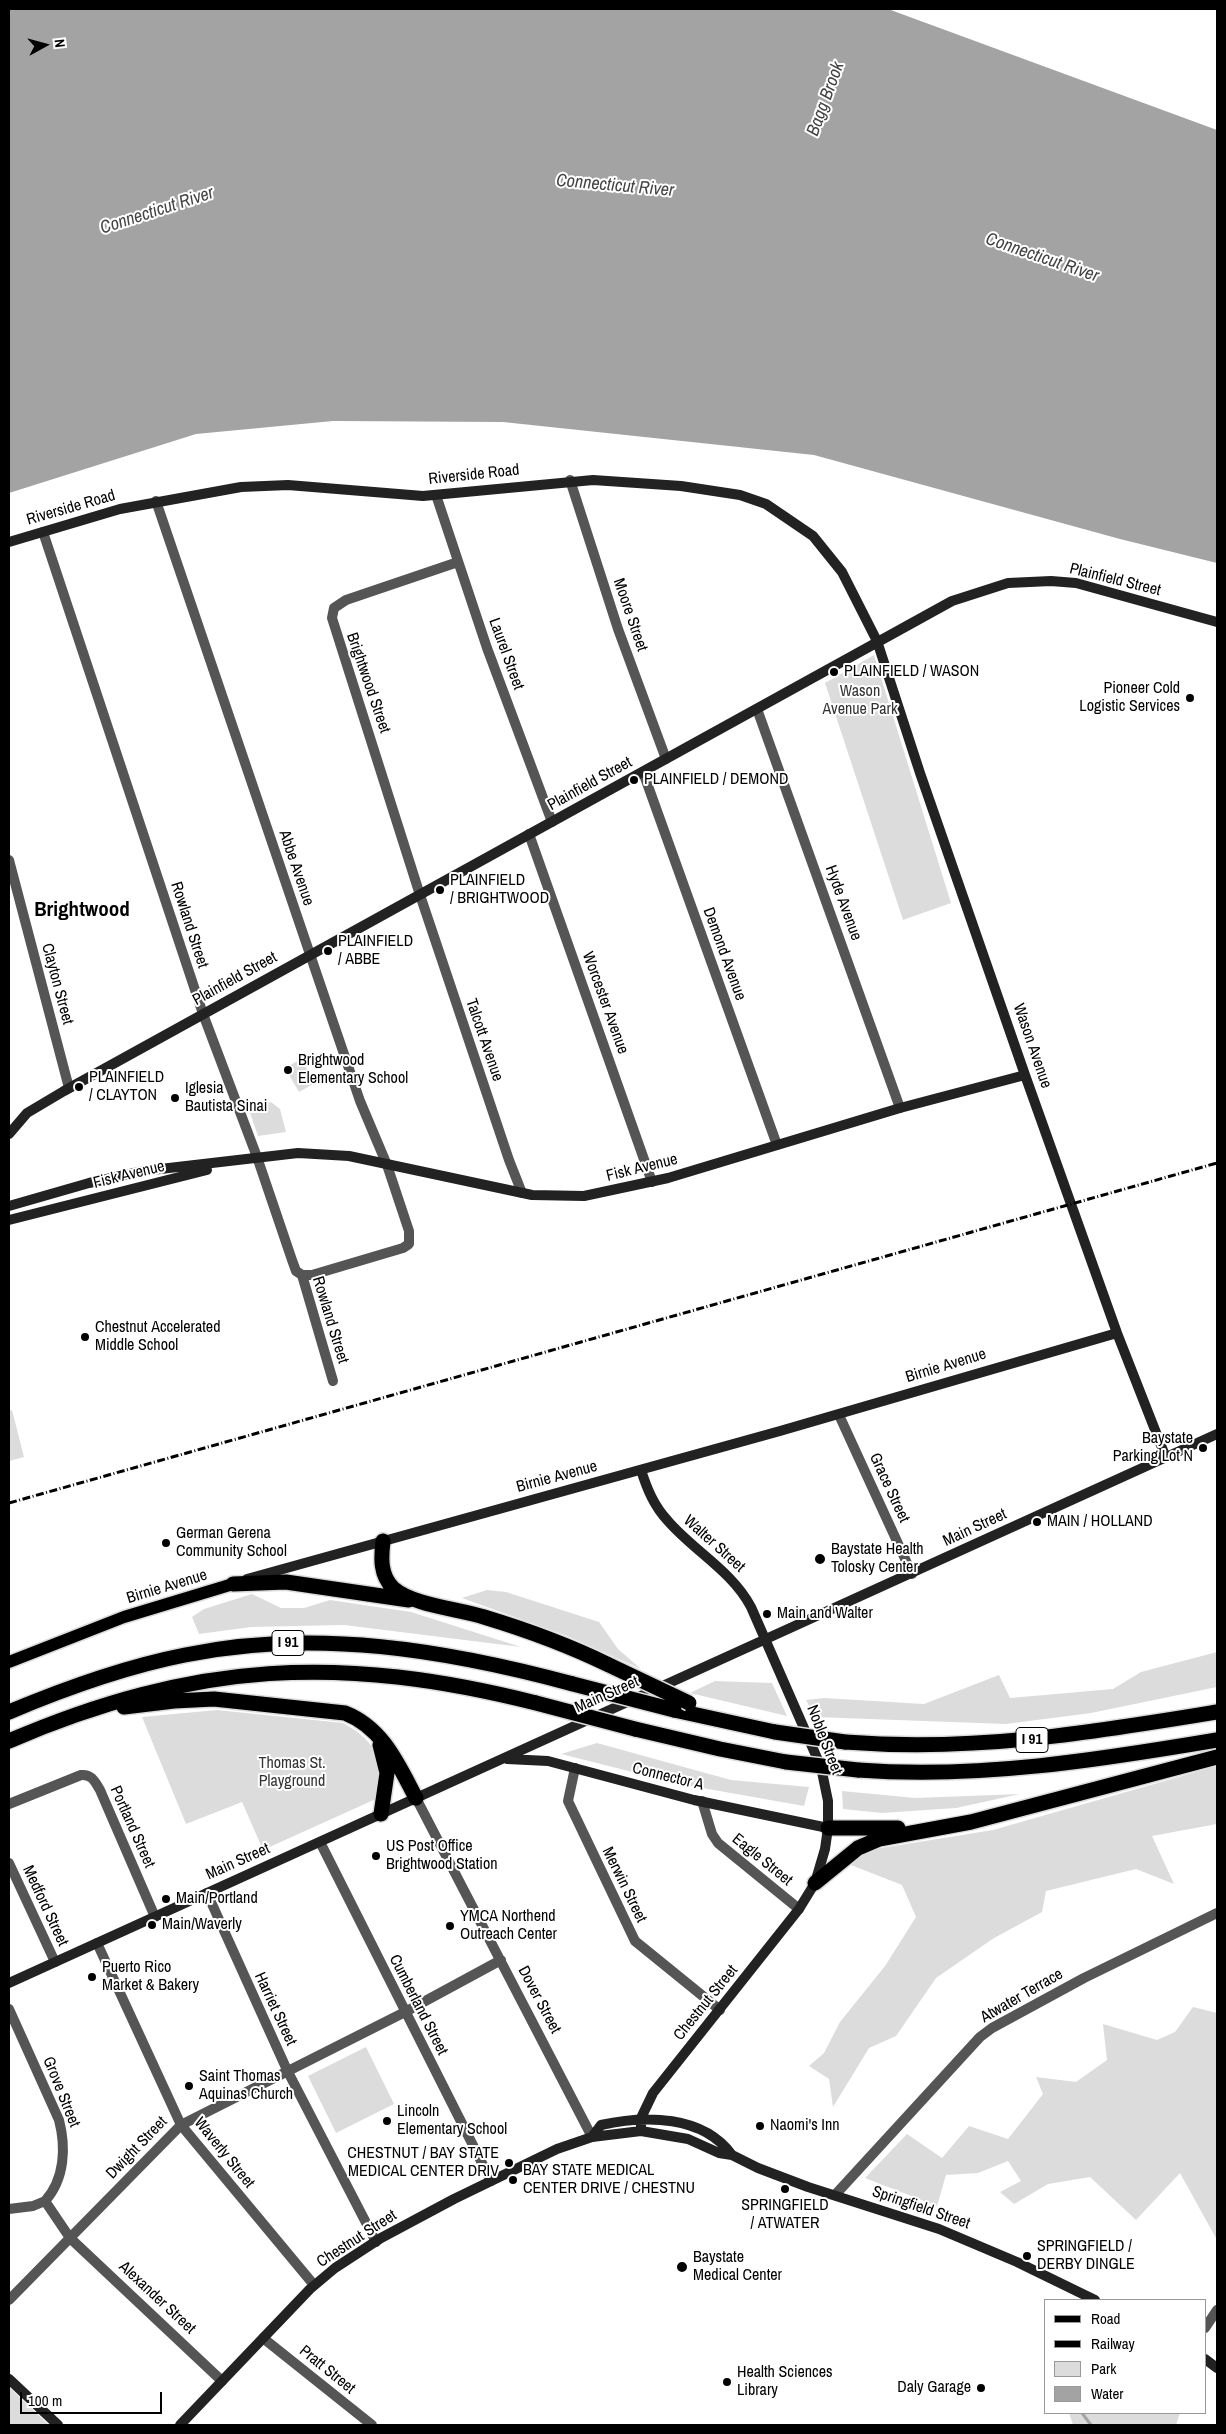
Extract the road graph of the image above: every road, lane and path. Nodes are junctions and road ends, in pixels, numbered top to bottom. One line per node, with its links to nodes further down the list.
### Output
1 (570, 480): 2 (main road, Riverside Road); 8 (main road, Riverside Road); 10 (street, Moore Street)
2 (436, 495): 3 (main road, Riverside Road); 6 (street, Laurel Street)
3 (156, 501): 4 (main road, Riverside Road); 16 (street, Abbe Avenue)
4 (43, 532): 5 (main road, Riverside Road); 17 (street, Rowland Street)
5 (9, 542)
6 (458, 562): 12 (street, Laurel Street); 15 (street, Brightwood Street)
7 (1217, 622): 8 (main road, Plainfield Street)
8 (876, 641): 9 (main road, Plainfield Street); 18 (main road, Wason Avenue)
9 (757, 709): 10 (main road, Plainfield Street); 20 (street, Hyde Avenue)
10 (666, 759): 11 (main road, Plainfield Street)
11 (643, 772): 12 (main road, Plainfield Street); 22 (street, Demond Avenue)
12 (552, 822): 13 (main road, Plainfield Street)
13 (529, 834): 15 (main road, Plainfield Street); 25 (street, Worcester Avenue)
14 (9, 860): 19 (street, Clayton Street)
15 (420, 895): 16 (main road, Plainfield Street); 26 (street, Talcott Avenue)
16 (310, 955): 17 (main road, Plainfield Street); 24 (street, Abbe Avenue)
17 (203, 1014): 19 (main road, Plainfield Street); 23 (street, Rowland Street)
18 (1025, 1075): 20 (main road, Fisk Avenue); 30 (main road, Wason Avenue)
19 (69, 1088): 21 (main road, Plainfield Street)
20 (900, 1108): 22 (main road, Fisk Avenue)
21 (9, 1134)
22 (776, 1145): 25 (main road, Fisk Avenue)
23 (257, 1158): 24 (main road, Fisk Avenue); 27 (main road, Fisk Avenue); 28 (main road, Fisk Avenue); 29 (street, Rowland Street)
24 (387, 1165): 26 (main road, Fisk Avenue); 29 (street, Abbe Avenue)
25 (652, 1182): 26 (main road, Fisk Avenue)
26 (522, 1193)
27 (9, 1206)
28 (9, 1220)
29 (302, 1275): 31 (street, Rowland Street)
30 (1117, 1333): 32 (main road, Birnie Avenue); 34 (main road, Wason Avenue)
31 (333, 1381)
32 (838, 1414): 35 (main road, Birnie Avenue); 37 (street, Grace Street)
33 (1217, 1434): 34 (main road, Main Street)
34 (1166, 1458): 37 (main road, Main Street)
35 (642, 1470): 36 (main road, Birnie Avenue); 40 (main road, Walter Street)
36 (383, 1541): 38 (main road, Birnie Avenue); 39 (highway)
37 (912, 1574): 40 (main road, Main Street)
38 (233, 1584): 39 (highway); 41 (main road, Birnie Avenue)
39 (464, 1611): 45 (highway, bridge)
40 (767, 1639): 50 (main road, Main Street); 56 (main road, Noble Street)
41 (9, 1662)
42 (9, 1712): 45 (highway, I 91, bridge)
43 (1217, 1712): 45 (highway, I 91, bridge)
44 (78, 1714): 46 (highway); 47 (highway, I 91, bridge); 48 (highway, I 91)
45 (752, 1728)
46 (379, 1736): 52 (highway); 55 (highway)
47 (1217, 1740)
48 (9, 1741)
49 (1217, 1757): 57 (highway)
50 (501, 1759): 51 (main road, Connector A); 52 (main road, Main Street)
51 (575, 1768): 53 (main road, Connector A); 70 (street, Merwin Street)
52 (416, 1798): 55 (main road, Main Street); 66 (street, Dover Street)
53 (702, 1802): 56 (main road, Connector A); 62 (street, Eagle Street)
54 (9, 1804): 64 (street, Portland Street)
55 (381, 1814): 58 (main road, Main Street)
56 (828, 1828): 57 (highway); 60 (main road, Noble Street)
57 (932, 1828): 60 (highway)
58 (320, 1842): 61 (main road, Main Street); 71 (street, Cumberland Street)
59 (9, 1863): 67 (street, Medford Street)
60 (815, 1883): 62 (main road, Noble Street)
61 (207, 1893): 64 (main road, Main Street); 72 (street, Harriet Street)
62 (799, 1909): 70 (main road, Chestnut Street)
63 (1217, 1913): 79 (street, Atwater Terrace)
64 (155, 1917): 65 (main road, Main Street)
65 (97, 1943): 67 (main road, Main Street); 74 (street, Waverly Street)
66 (501, 1960): 71 (street, Dwight Street); 76 (street, Dover Street)
67 (55, 1962): 68 (main road, Main Street)
68 (9, 1983)
69 (9, 2009): 80 (street, Grove Street)
70 (720, 2010): 73 (main road, Chestnut Street)
71 (405, 2012): 72 (street, Dwight Street); 78 (street, Cumberland Street)
72 (288, 2070): 74 (street, Dwight Street); 83 (street, Harriet Street)
73 (641, 2118): 75 (main road, Chestnut Street); 76 (main road, Chestnut Street); 77 (main road, Springfield Street)
74 (180, 2125): 82 (street, Dwight Street); 84 (street, Waverly Street)
75 (641, 2131): 76 (main road, Chestnut Street); 77 (main road, Springfield Street)
76 (592, 2137): 78 (main road, Chestnut Street)
77 (732, 2155): 79 (main road, Springfield Street)
78 (491, 2181): 83 (main road, Chestnut Street)
79 (835, 2196): 85 (main road, Springfield Street)
80 (45, 2201): 81 (street); 82 (street)
81 (9, 2209)
82 (70, 2238): 86 (street, Dwight Street); 93 (street, Alexander Street)
83 (376, 2242): 84 (main road, Chestnut Street)
84 (314, 2285): 89 (main road, Chestnut Street)
85 (1093, 2299)
86 (9, 2300)
87 (1217, 2310): 88 (street)
88 (1206, 2326)
89 (263, 2338): 93 (main road, Chestnut Street); 96 (street, Pratt Street)
90 (1206, 2360): 91 (main road)
91 (1217, 2368)
92 (9, 2379): 94 (main road)
93 (222, 2381): 95 (main road, Chestnut Street)
94 (58, 2425)
95 (180, 2425)
96 (372, 2425)

